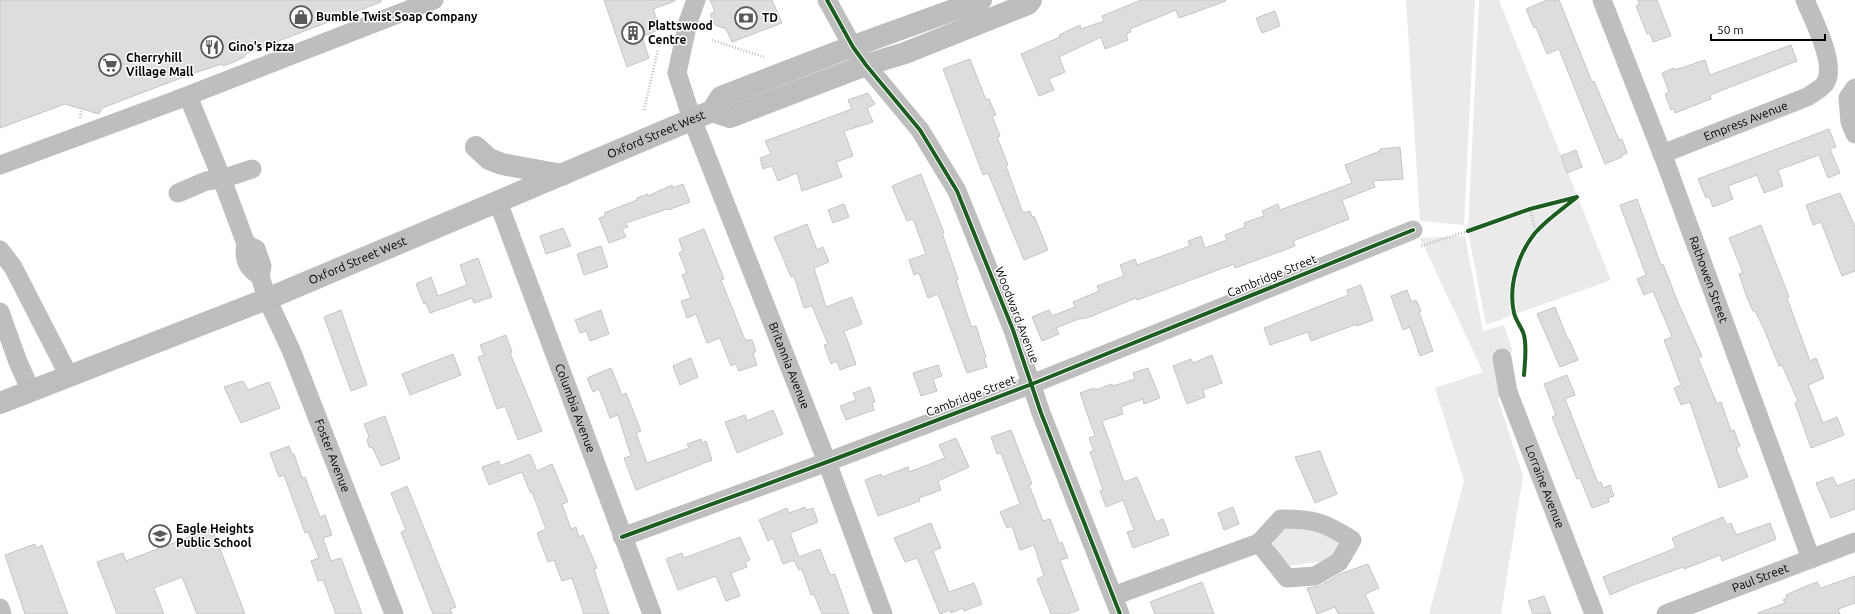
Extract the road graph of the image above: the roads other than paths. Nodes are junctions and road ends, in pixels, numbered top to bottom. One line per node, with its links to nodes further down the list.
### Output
1 (434, 0): 11 (street)
2 (696, 0): 13 (street, Britannia Avenue)
3 (827, 0): 8 (street, Woodward Avenue)
4 (981, 0): 8 (main road, Oxford Street West)
5 (1030, 0): 9 (main road, Oxford Street West)
6 (1602, 0): 16 (street, Rathowen Street)
7 (1805, 0): 16 (street, Empress Avenue)
8 (853, 47): 9 (street, Woodward Avenue); 12 (main road, Oxford Street West)
9 (866, 65): 12 (main road, Oxford Street West); 29 (street, Woodward Avenue)
10 (1852, 93): 14 (street)
11 (188, 96): 17 (street); 20 (street)
12 (712, 111): 13 (main road, Oxford Street West)
13 (692, 119): 19 (main road, Oxford Street West); 32 (street, Britannia Avenue)
14 (1855, 134)
15 (476, 147): 19 (main road)
16 (1662, 154): 36 (street, Rathowen Street)
17 (0, 165)
18 (252, 169): 20 (street)
19 (562, 175): 22 (main road, Oxford Street West)
20 (222, 179): 21 (street); 25 (street, Foster Avenue)
21 (178, 193)
22 (498, 202): 25 (main road, Oxford Street West); 33 (street, Columbia Avenue)
23 (1415, 238): 29 (street, Cambridge Street)
24 (0, 250): 28 (street)
25 (267, 299): 28 (main road, Oxford Street West); 40 (street, Foster Avenue)
26 (0, 312): 30 (street)
27 (1502, 358): 44 (street, Lorraine Avenue)
28 (69, 376): 30 (main road, Oxford Street West)
29 (1032, 384): 32 (street, Cambridge Street); 37 (street, Woodward Avenue)
30 (31, 391): 31 (main road, Oxford Street West)
31 (0, 403)
32 (827, 462): 33 (street, Cambridge Street); 42 (street, Britannia Avenue)
33 (622, 537): 41 (street, Columbia Avenue)
34 (1259, 542): 37 (street)
35 (1855, 542): 36 (street, Paul Street)
36 (1811, 560): 45 (street, Paul Street)
37 (1113, 596): 43 (street, Woodward Avenue)
38 (0, 608): 39 (street)
39 (2, 614)
40 (394, 614)
41 (652, 614)
42 (884, 614)
43 (1120, 614)
44 (1594, 614)
45 (1666, 614)

